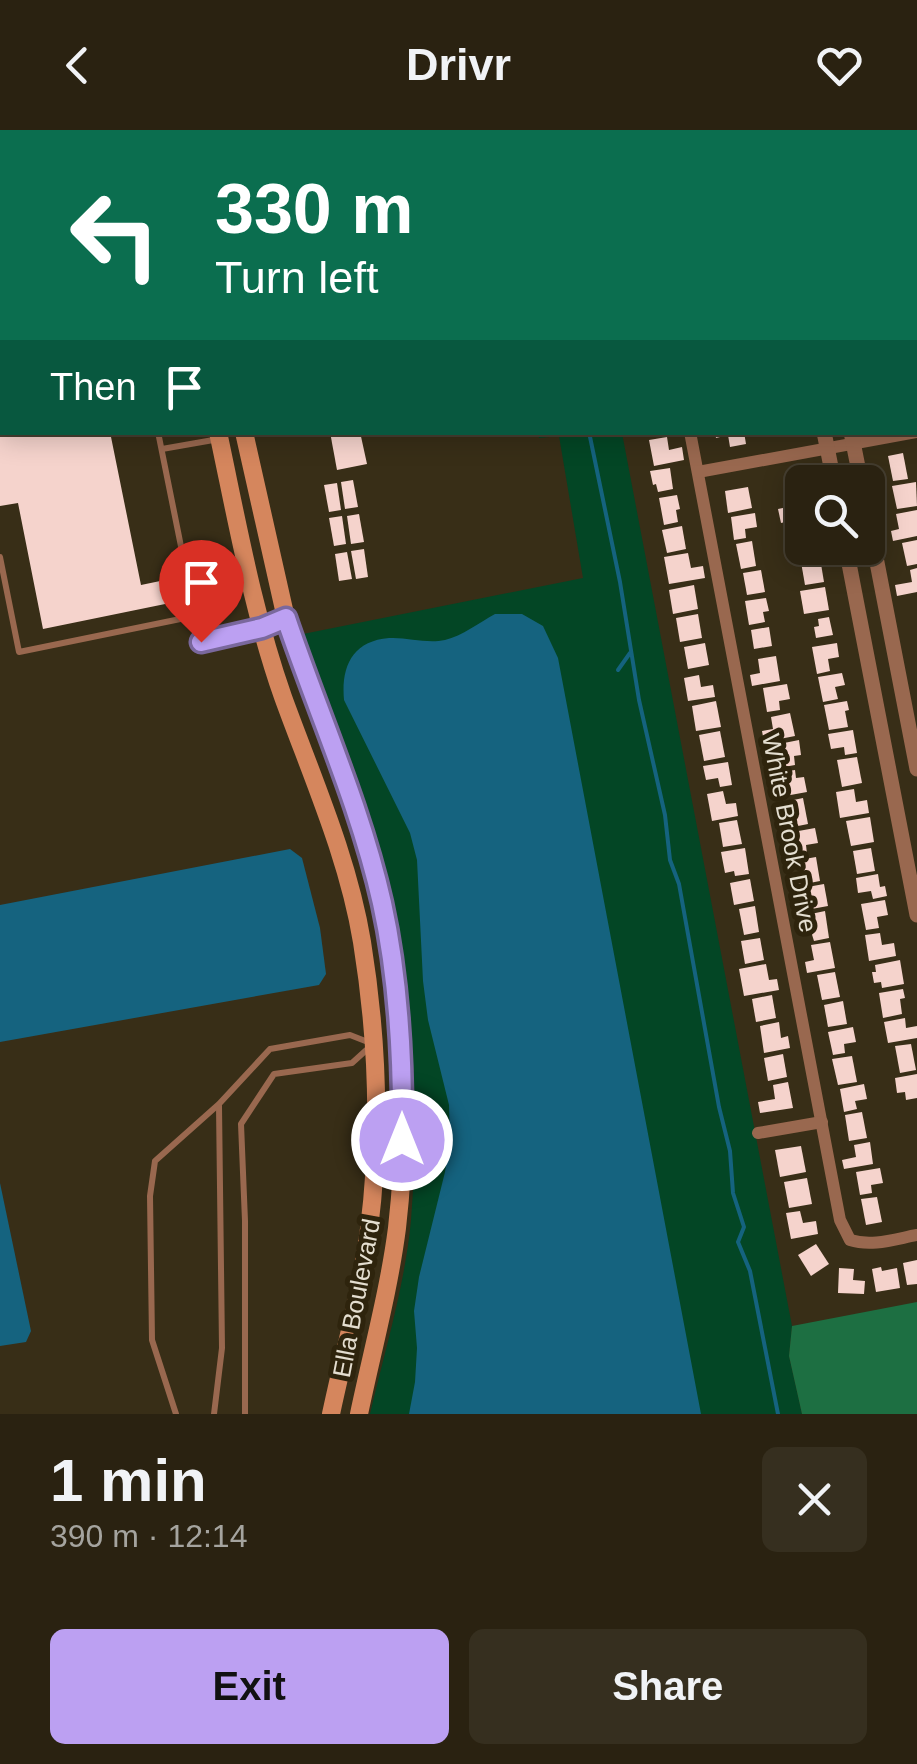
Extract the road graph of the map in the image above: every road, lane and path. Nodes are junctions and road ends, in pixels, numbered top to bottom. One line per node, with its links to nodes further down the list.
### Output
1 (159, 435): 8 (lane)
2 (246, 435): 17 (main road, Ella Boulevard)
3 (691, 435): 12 (street, White Brook Drive)
4 (824, 435): 9 (street)
5 (889, 435): 7 (street)
6 (219, 436): 8 (lane); 18 (main road, Ella Boulevard)
7 (852, 439): 9 (street); 11 (street)
8 (162, 450): 16 (lane)
9 (827, 450): 10 (street); 12 (street)
10 (830, 465)
11 (857, 465)
12 (698, 472): 26 (street, White Brook Drive)
13 (0, 557): 16 (lane)
14 (849, 565): 20 (street)
15 (878, 565): 19 (street)
16 (195, 616): 18 (lane)
17 (286, 618): 18 (main road); 23 (main road, Ella Boulevard)
18 (262, 628): 24 (main road, Ella Boulevard)
19 (910, 731): 20 (street); 21 (street)
20 (882, 736): 22 (street)
21 (917, 769)
22 (917, 915)
23 (400, 1042): 24 (main road); 33 (main road, Ella Boulevard)
24 (372, 1044): 25 (lane); 31 (lane); 32 (main road, Ella Boulevard)
25 (219, 1104): 29 (lane); 30 (lane)
26 (822, 1122): 27 (street); 28 (street, White Brook Drive)
27 (758, 1133)
28 (917, 1235)
29 (176, 1414)
30 (214, 1414)
31 (245, 1414)
32 (331, 1414)
33 (359, 1414)

